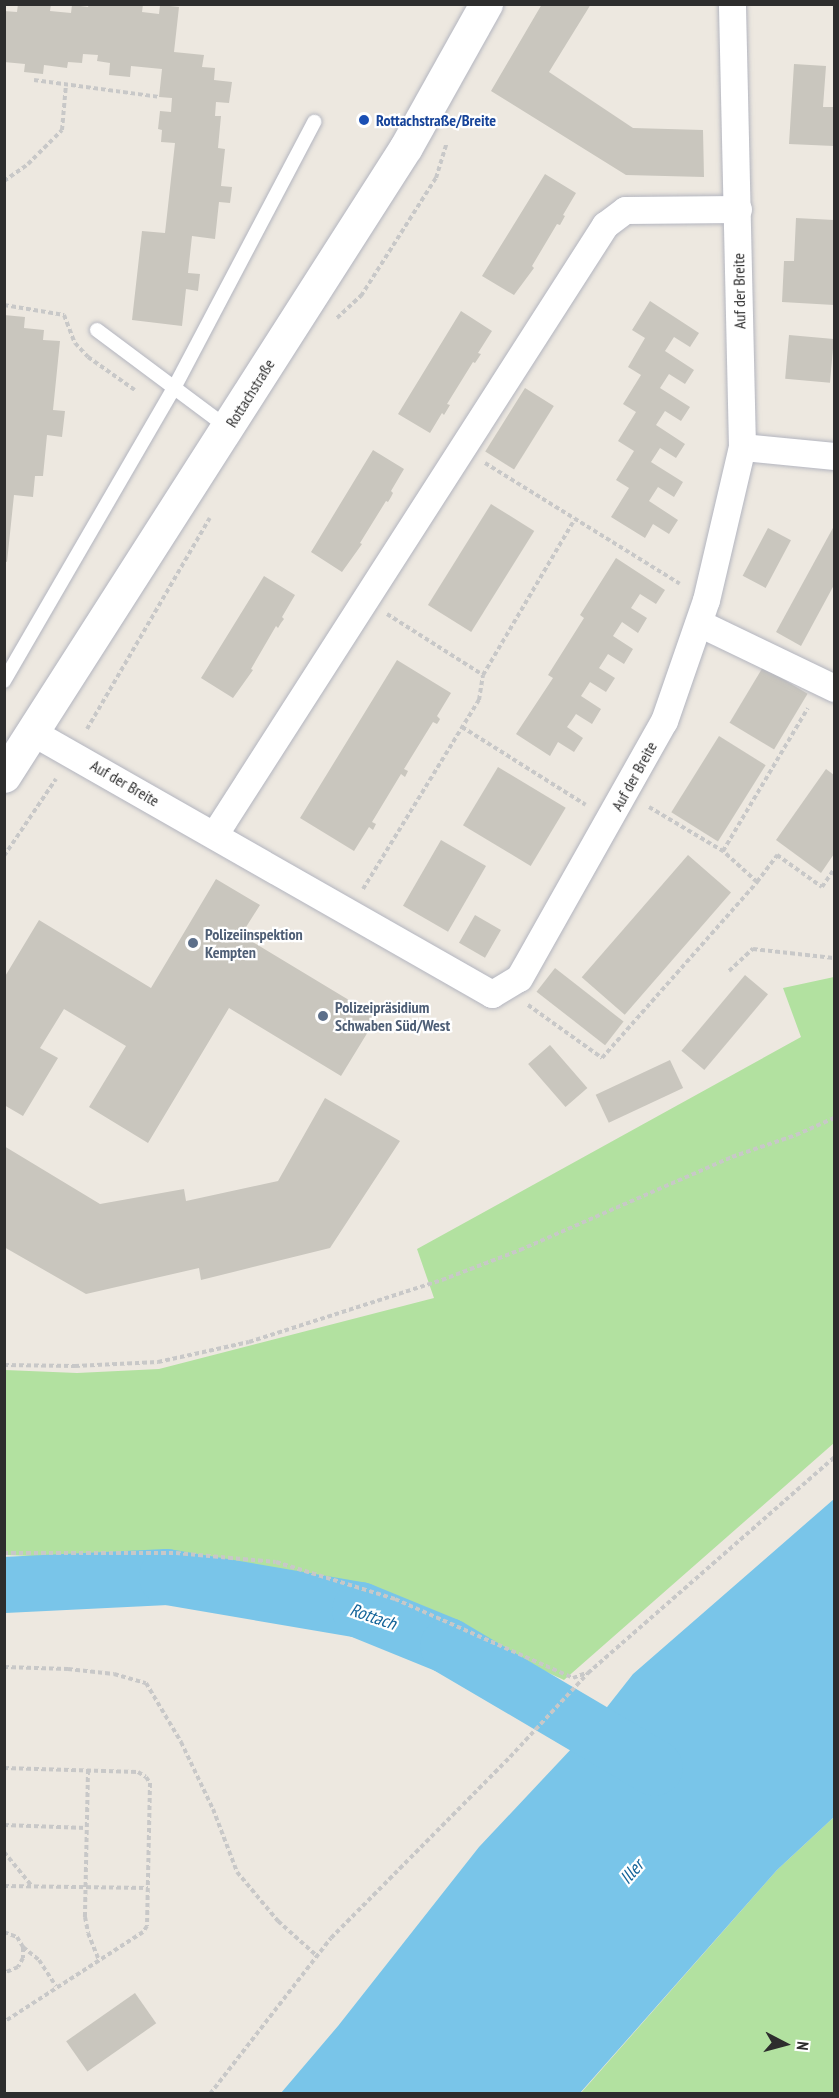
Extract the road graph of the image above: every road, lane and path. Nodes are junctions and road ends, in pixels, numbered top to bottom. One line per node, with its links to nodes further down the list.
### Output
1 (486, 4): 13 (main road, Rottachstraße)
2 (732, 4): 9 (street, Auf der Breite)
3 (34, 80): 4 (path)
4 (66, 84): 5 (path); 8 (path)
5 (159, 97)
6 (314, 122): 12 (lane)
7 (449, 138): 10 (path)
8 (4, 181)
9 (738, 209): 14 (street, Auf der Breite); 15 (street)
10 (330, 324)
11 (97, 330): 12 (lane)
12 (174, 387): 13 (lane); 22 (lane)
13 (228, 428): 25 (main road, Rottachstraße)
14 (742, 447): 16 (street); 20 (street, Auf der Breite)
15 (462, 448): 18 (path); 19 (street)
16 (834, 456)
17 (215, 510): 26 (path)
18 (575, 519): 20 (path); 21 (path)
19 (365, 600): 21 (path); 30 (street)
20 (702, 612): 23 (street); 28 (street, Auf der Breite)
21 (483, 675): 24 (path)
22 (4, 681)
23 (829, 686): 31 (path)
24 (462, 727): 29 (path); 35 (path)
25 (34, 733): 26 (street, Auf der Breite); 27 (main road, Rottachstraße)
26 (74, 753): 30 (street, Auf der Breite); 32 (path)
27 (4, 776)
28 (625, 793): 29 (street, Auf der Breite); 31 (path)
29 (610, 821): 38 (street, Auf der Breite)
30 (214, 835): 35 (street, Auf der Breite)
31 (723, 851): 34 (path)
32 (4, 855)
33 (834, 869): 34 (path)
34 (757, 882): 38 (path)
35 (350, 911): 38 (street, Auf der Breite)
36 (834, 958): 37 (path)
37 (729, 971)
38 (504, 987)
39 (834, 1118): 40 (path)
40 (4, 1365)
41 (834, 1458): 44 (path)
42 (4, 1553): 44 (path)
43 (4, 1667): 56 (path)
44 (588, 1673): 56 (path)
45 (4, 1768): 46 (path)
46 (88, 1770): 48 (path); 53 (path)
47 (4, 1825): 48 (path)
48 (86, 1828): 52 (path)
49 (4, 1852): 51 (path)
50 (4, 1886): 51 (path)
51 (31, 1886): 52 (path)
52 (84, 1887): 53 (path); 57 (path)
53 (148, 1888): 57 (path)
54 (4, 1932): 55 (path)
55 (23, 1947): 58 (path); 59 (path)
56 (317, 1956): 61 (path)
57 (99, 1959): 59 (path)
58 (4, 1973)
59 (56, 1986): 60 (path)
60 (4, 2022)
61 (210, 2094)

